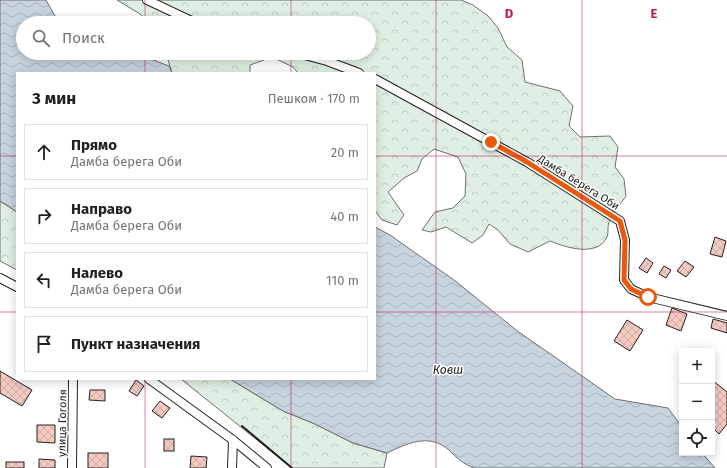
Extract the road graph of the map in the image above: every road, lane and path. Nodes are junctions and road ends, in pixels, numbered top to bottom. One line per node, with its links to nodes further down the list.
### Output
1 (147, 0): 2 (street)
2 (181, 16)
3 (323, 60): 4 (street)
4 (355, 72)
5 (376, 80): 8 (street, Дамба берега Оби)
6 (0, 278): 7 (street)
7 (16, 286)
8 (727, 316)
9 (73, 380): 12 (street, улица Гоголя)
10 (150, 380): 11 (street)
11 (233, 440): 13 (street); 14 (street)
12 (72, 468)
13 (232, 468)
14 (267, 468)

